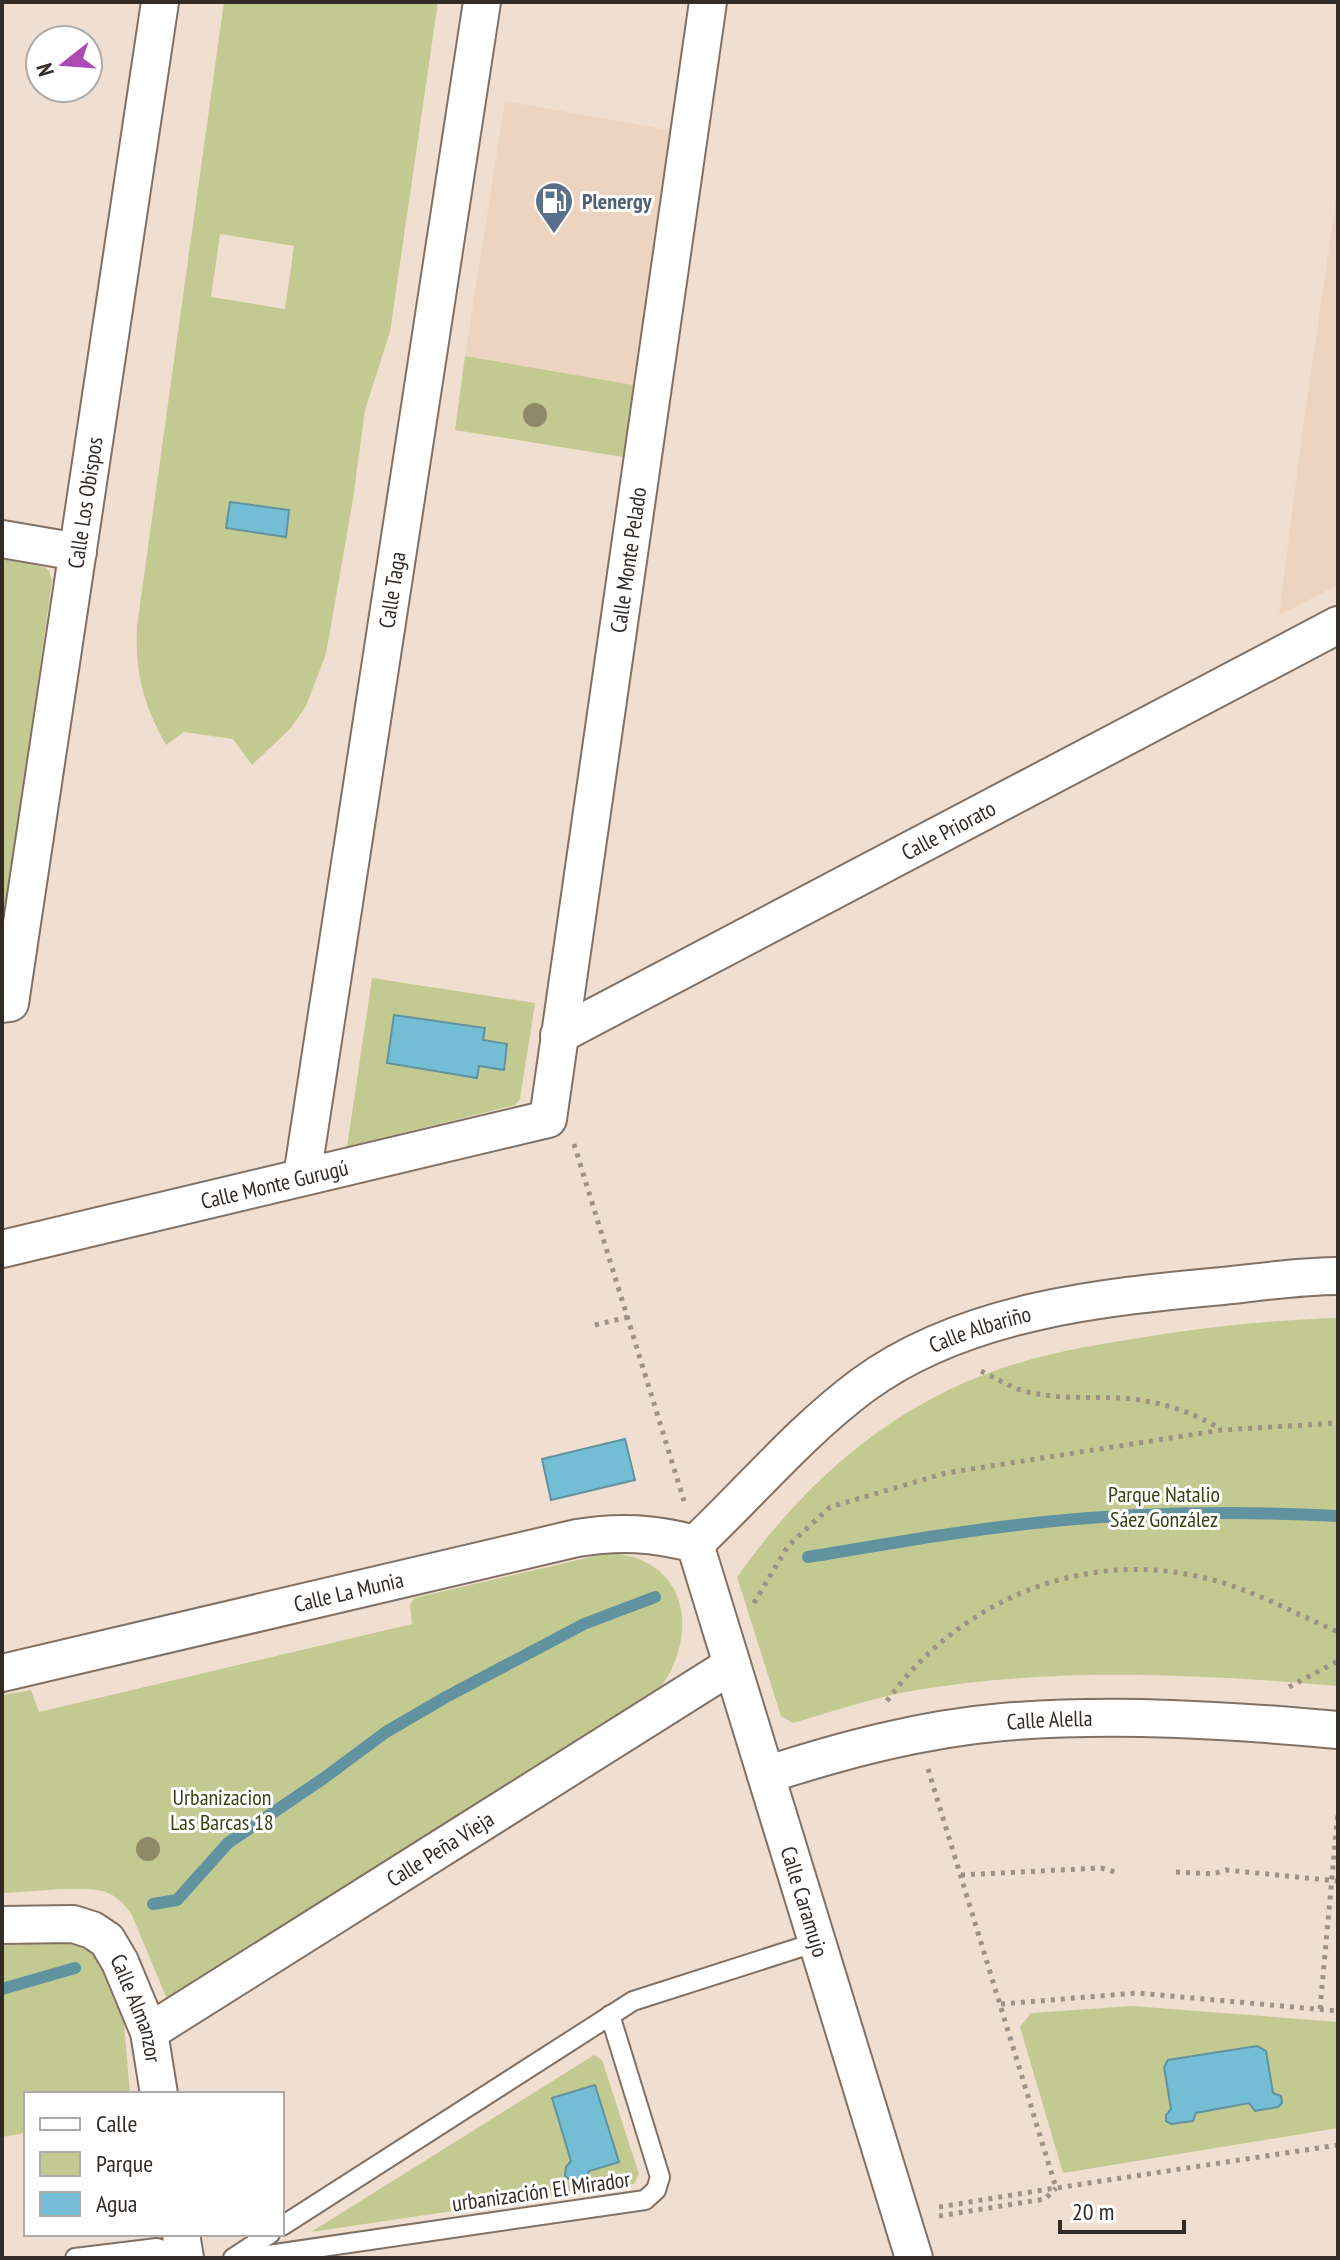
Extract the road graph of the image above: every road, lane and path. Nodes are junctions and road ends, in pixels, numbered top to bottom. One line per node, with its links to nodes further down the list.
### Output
1 (160, 2): 5 (street, Calle Los Obispos)
2 (482, 2): 10 (street, Calle Taga)
3 (708, 2): 8 (street, Calle Monte Pelado)
4 (2, 539): 5 (street)
5 (78, 552): 7 (street, Calle Los Obispos)
6 (1338, 625): 8 (street, Calle Priorato)
7 (6, 1004)
8 (559, 1035): 9 (street, Calle Monte Pelado)
9 (548, 1119): 10 (street, Calle Monte Gurugú); 13 (path)
10 (302, 1177): 11 (street, Calle Monte Gurugú)
11 (2, 1249)
12 (1338, 1276): 18 (street, Calle Albariño)
13 (628, 1317): 14 (path); 18 (path)
14 (595, 1325)
15 (981, 1371): 17 (path)
16 (1338, 1423): 17 (path)
17 (1222, 1430): 19 (path)
18 (695, 1544): 22 (street, Calle Caramujo); 23 (street, Calle La Munia)
19 (752, 1605)
20 (1338, 1632): 25 (path)
21 (1338, 1661): 24 (path)
22 (732, 1665): 28 (street, Calle Caramujo); 40 (street, Calle Peña Vieja)
23 (2, 1673)
24 (1287, 1688)
25 (886, 1702)
26 (1338, 1730): 28 (street, Calle Alella)
27 (927, 1764): 32 (path)
28 (766, 1775): 35 (street, Calle Caramujo)
29 (1338, 1811): 33 (path)
30 (1176, 1872): 33 (path)
31 (1119, 1873): 32 (path)
32 (961, 1875): 36 (path)
33 (1334, 1881): 37 (path)
34 (2, 1925): 40 (street, Calle Almanzor)
35 (817, 1942): 39 (lane); 52 (street, Calle Caramujo)
36 (1001, 2004): 37 (path); 43 (path)
37 (1320, 2009): 38 (path)
38 (1338, 2011)
39 (610, 2015): 46 (lane); 51 (lane, urbanización El Mirador)
40 (149, 2032): 41 (street, Calle Almanzor)
41 (159, 2092)
42 (1338, 2145): 43 (path)
43 (1056, 2188): 44 (path); 45 (path)
44 (936, 2207)
45 (927, 2218)
46 (284, 2225)
47 (267, 2236): 50 (lane)
48 (184, 2252): 49 (lane)
49 (75, 2258)
50 (233, 2258)
51 (247, 2258)
52 (914, 2258)

